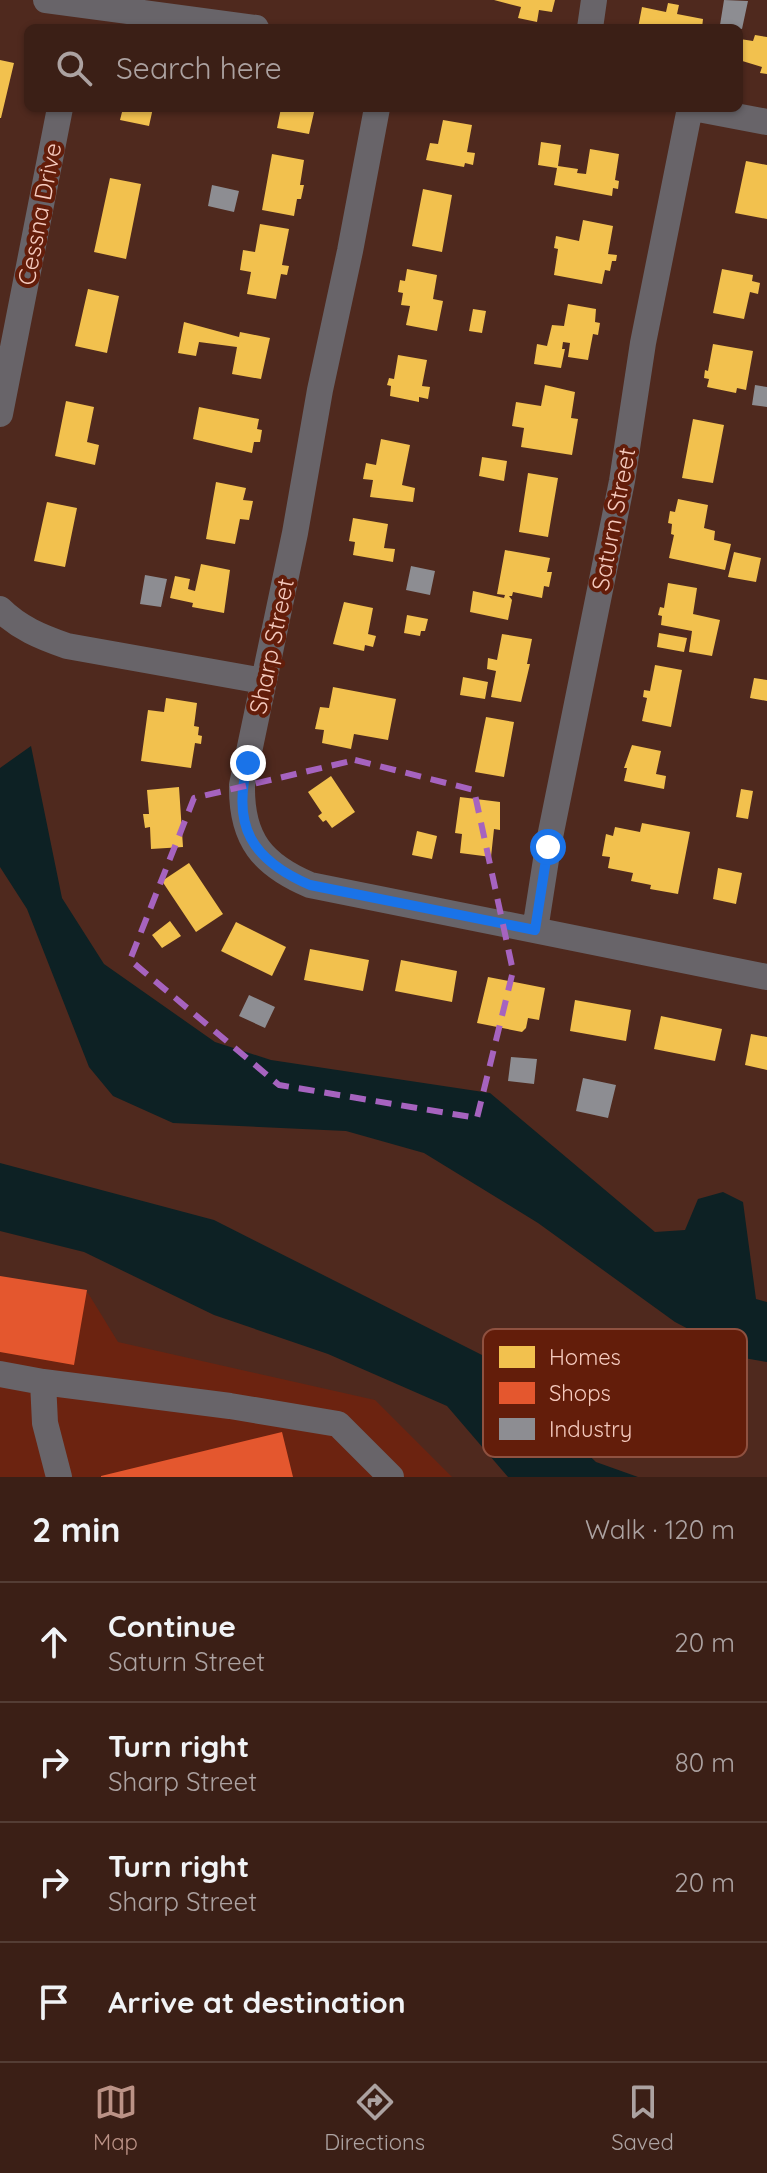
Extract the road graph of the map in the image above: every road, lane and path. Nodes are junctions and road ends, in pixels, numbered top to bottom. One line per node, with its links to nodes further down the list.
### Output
1 (46, 0): 3 (street)
2 (594, 0): 5 (street)
3 (78, 16): 4 (street)
4 (197, 24)
5 (591, 24)
6 (59, 112): 11 (street, Cessna Drive)
7 (376, 112): 13 (street, Sharp Street)
8 (691, 112): 14 (street, Saturn Street)
9 (713, 112): 10 (street)
10 (767, 122)
11 (0, 414)
12 (0, 609): 13 (street)
13 (263, 681): 14 (street, Sharp Street)
14 (535, 930): 15 (street, Sharp Street)
15 (767, 977)
16 (0, 1374): 17 (street)
17 (43, 1382): 18 (street); 19 (street)
18 (59, 1477)
19 (391, 1477)

